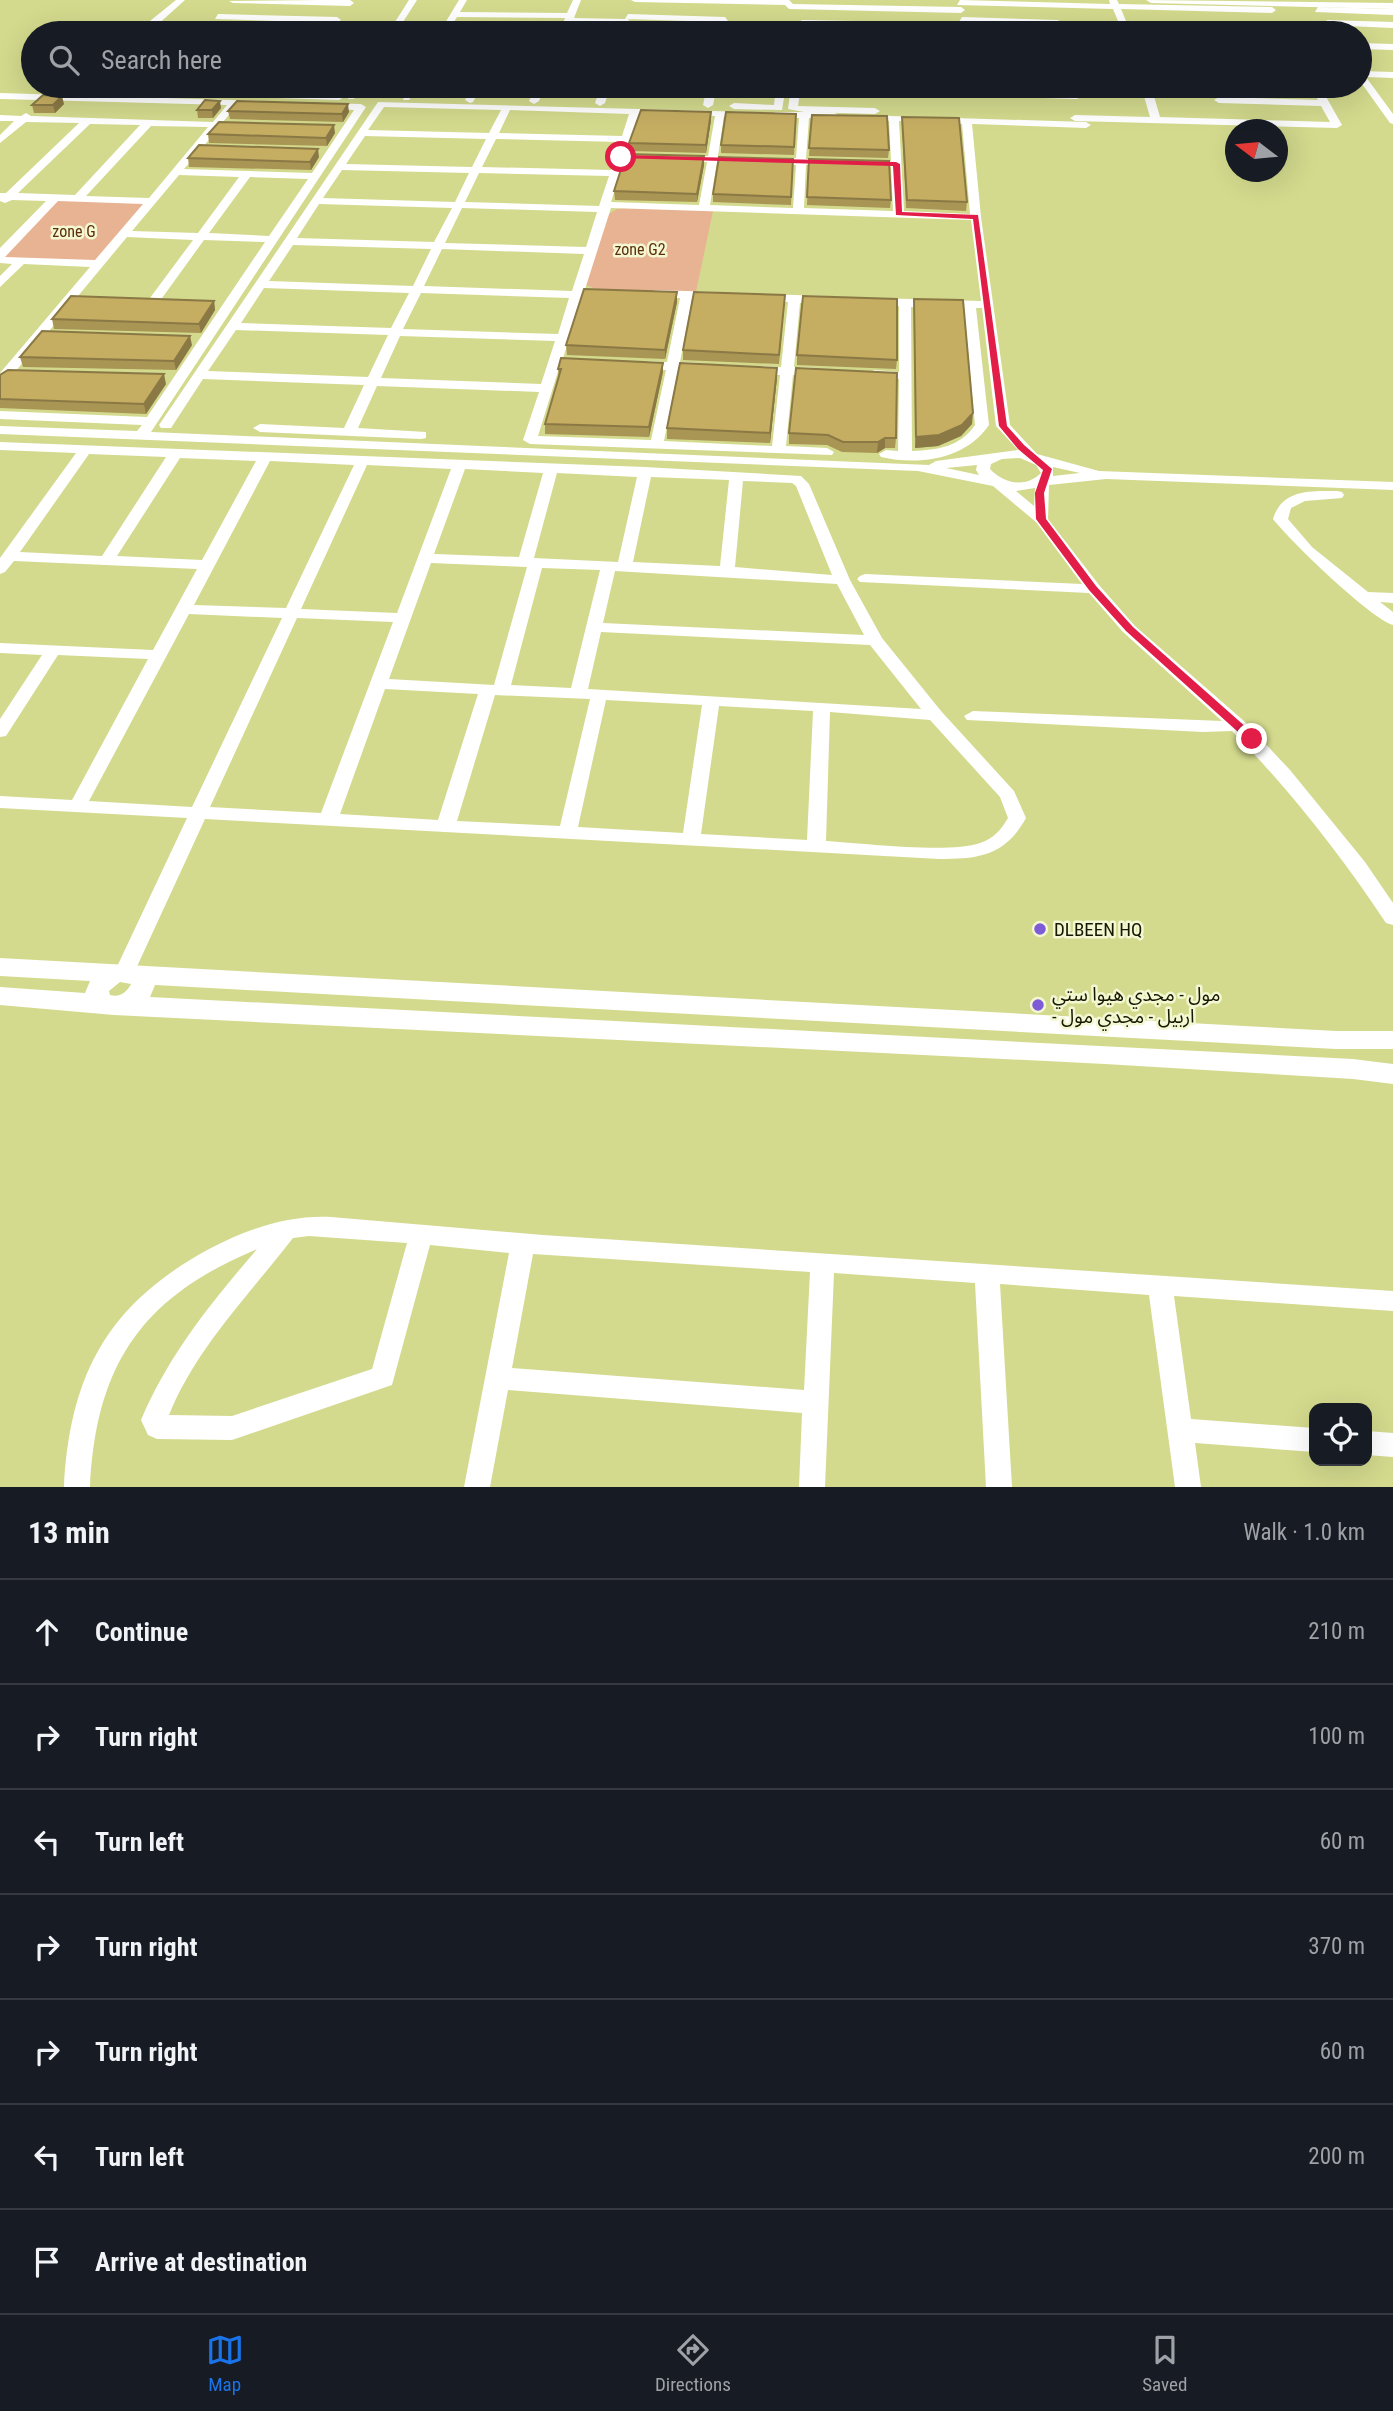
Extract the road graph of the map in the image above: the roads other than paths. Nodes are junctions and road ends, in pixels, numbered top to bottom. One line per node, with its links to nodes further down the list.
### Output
1 (181, 0): 26 (street)
2 (233, 0): 9 (street); 22 (street)
3 (413, 0): 30 (street)
4 (463, 0): 20 (street)
5 (577, 0): 23 (street)
6 (634, 0): 11 (street); 24 (street)
7 (1151, 0): 15 (street)
8 (1306, 0): 12 (street)
9 (293, 1): 10 (street)
10 (351, 1): 25 (street)
11 (729, 2): 13 (street); 34 (street)
12 (1360, 2): 15 (street); 16 (street)
13 (789, 3): 21 (street); 35 (street)
14 (1114, 3): 17 (street); 18 (street); 39 (street)
15 (1268, 4): 18 (street); 41 (street)
16 (1393, 4)
17 (1053, 5): 21 (street); 38 (street)
18 (1179, 8): 40 (street)
19 (1393, 12): 42 (street)
20 (455, 14): 23 (street); 31 (street)
21 (961, 15): 36 (street); 37 (street)
22 (218, 18): 27 (street); 28 (street)
23 (569, 18): 24 (street); 32 (street)
24 (628, 19): 33 (street)
25 (337, 20): 29 (street)
26 (155, 21)
27 (215, 21)
28 (260, 21)
29 (306, 21)
30 (400, 21)
31 (451, 21)
32 (568, 21)
33 (655, 21)
34 (725, 21)
35 (788, 21)
36 (842, 21)
37 (1034, 21)
38 (1057, 21)
39 (1122, 21)
40 (1185, 21)
41 (1277, 21)
42 (1326, 21)
43 (1372, 24): 44 (street)
44 (1393, 25)
45 (1372, 46): 46 (street)
46 (1393, 47)
47 (1372, 73): 48 (street)
48 (1393, 73)
49 (1372, 89): 66 (street)
50 (0, 96): 51 (street)
51 (21, 96)
52 (46, 98): 79 (street)
53 (85, 98): 69 (street)
54 (378, 98): 55 (street)
55 (405, 98): 64 (street)
56 (535, 98): 67 (street)
57 (602, 98): 70 (street)
58 (710, 98): 72 (street)
59 (780, 98): 72 (street)
60 (794, 98): 84 (street)
61 (1077, 98): 84 (street)
62 (1150, 98): 82 (street)
63 (1321, 98): 71 (street)
64 (470, 100): 67 (street)
65 (1219, 100): 71 (street); 80 (street)
66 (1380, 100): 68 (street); 85 (street)
67 (534, 101): 70 (street)
68 (1393, 101)
69 (235, 102): 88 (street); 92 (street)
70 (600, 103): 72 (street)
71 (1324, 103): 89 (street)
72 (708, 106)
73 (507, 107): 74 (street); 93 (street); 94 (street)
74 (635, 111): 75 (street); 95 (street)
75 (720, 113): 76 (street); 100 (street)
76 (804, 116): 78 (street); 103 (street)
77 (0, 118): 79 (street)
78 (894, 118): 81 (street); 106 (street)
79 (23, 119): 83 (street); 96 (street)
80 (1228, 119)
81 (967, 120): 84 (street); 124 (street)
82 (1156, 120): 84 (street); 87 (street)
83 (87, 121): 86 (street); 113 (street)
84 (1084, 121)
85 (1393, 121)
86 (149, 122): 88 (street); 115 (street)
87 (1225, 122)
88 (217, 124): 90 (street); 109 (street)
89 (1288, 124)
90 (243, 125)
91 (335, 128): 92 (street)
92 (348, 128): 98 (street)
93 (361, 133): 94 (street); 107 (street)
94 (492, 136): 95 (street); 108 (street)
95 (625, 139): 110 (street)
96 (0, 140)
97 (319, 151): 98 (street)
98 (332, 152): 112 (street)
99 (673, 158): 100 (street)
100 (712, 159): 101 (street); 121 (street)
101 (750, 160)
102 (763, 161): 103 (street)
103 (801, 162): 104 (street); 122 (street)
104 (842, 163)
105 (855, 163): 106 (street)
106 (896, 164): 123 (street)
107 (339, 167): 108 (street); 117 (street)
108 (476, 169): 110 (street); 119 (street)
109 (177, 172): 111 (street); 116 (street)
110 (616, 173): 120 (street)
111 (247, 174): 112 (street); 126 (street)
112 (316, 176): 127 (street)
113 (5, 196): 114 (street); 118 (street)
114 (55, 198): 115 (street); 131 (street)
115 (78, 198): 116 (street)
116 (152, 201): 125 (street)
117 (316, 201): 119 (street); 128 (street)
118 (0, 205)
119 (459, 205): 120 (street); 129 (street)
120 (606, 207): 121 (street); 130 (street)
121 (704, 208): 122 (street)
122 (797, 211): 123 (street)
123 (899, 214): 124 (street)
124 (976, 217): 151 (street)
125 (126, 231): 126 (street); 133 (street)
126 (203, 234): 127 (street); 148 (street)
127 (275, 236): 171 (street)
128 (289, 241): 129 (street); 135 (street)
129 (437, 247): 130 (street); 136 (street)
130 (592, 251): 138 (street)
131 (0, 258): 132 (street)
132 (21, 261): 133 (street); 134 (street)
133 (99, 264): 143 (street)
134 (0, 283)
135 (260, 284): 136 (street); 152 (street)
136 (416, 290): 138 (street); 153 (street)
137 (591, 292): 138 (street)
138 (577, 293): 154 (street)
139 (646, 294): 140 (street)
140 (687, 295): 141 (street); 158 (street)
141 (727, 297)
142 (754, 298): 145 (street)
143 (69, 299): 144 (street); 166 (street)
144 (83, 299)
145 (794, 299): 146 (street); 162 (street)
146 (835, 300)
147 (863, 301): 149 (street)
148 (139, 302)
149 (905, 303): 150 (street); 167 (street)
150 (970, 305): 151 (street); 182 (street)
151 (987, 305): 172 (street)
152 (231, 326): 153 (street); 165 (street)
153 (395, 332): 154 (street); 168 (street)
154 (562, 338): 155 (street)
155 (555, 362): 156 (street); 169 (street)
156 (594, 363)
157 (621, 364): 158 (street)
158 (674, 366): 159 (street); 177 (street)
159 (712, 368)
160 (737, 369): 162 (street)
161 (24, 371): 166 (street)
162 (787, 371): 163 (street); 179 (street)
163 (826, 372)
164 (866, 374): 167 (street)
165 (199, 375): 168 (street); 174 (street)
166 (2, 376)
167 (905, 376): 182 (street)
168 (372, 382): 169 (street); 174 (street)
169 (546, 388): 176 (street)
170 (0, 415): 171 (street)
171 (151, 421): 175 (street)
172 (1003, 426): 184 (street); 185 (street)
173 (0, 430): 175 (street)
174 (349, 432): 176 (street)
175 (141, 436): 188 (street)
176 (530, 440): 177 (street)
177 (657, 444): 179 (street)
178 (0, 446): 180 (street)
179 (779, 449): 182 (street)
180 (85, 450): 181 (street); 200 (street)
181 (176, 453): 183 (street); 199 (street)
182 (905, 455)
183 (266, 456): 186 (street); 202 (street)
184 (1034, 458): 185 (street); 192 (street); 193 (street)
185 (988, 459): 188 (street); 194 (street)
186 (363, 460): 187 (street); 211 (street)
187 (460, 464): 189 (street); 198 (street)
188 (918, 467): 194 (street)
189 (551, 468): 190 (street); 201 (street)
190 (645, 471): 191 (street); 203 (street)
191 (737, 475): 204 (street); 206 (street)
192 (1106, 475): 193 (street); 195 (street)
193 (1042, 481): 194 (street); 197 (street)
194 (996, 482): 197 (street)
195 (1393, 486)
196 (1393, 498): 208 (street)
197 (1041, 519): 207 (street)
198 (426, 558): 201 (street); 212 (street)
199 (106, 561): 200 (street); 202 (street)
200 (5, 563)
201 (531, 563): 203 (street); 220 (street)
202 (205, 565): 210 (street)
203 (616, 568): 204 (street); 214 (street)
204 (727, 571): 206 (street)
205 (865, 579): 207 (street)
206 (842, 580): 215 (street)
207 (1094, 589): 227 (street)
208 (1362, 596): 209 (street); 213 (street)
209 (1393, 598)
210 (183, 609): 211 (street); 218 (street)
211 (290, 612): 212 (street); 231 (street)
212 (402, 618): 219 (street)
213 (1393, 620)
214 (593, 626): 215 (street); 221 (street)
215 (875, 640): 225 (street)
216 (0, 648): 217 (street)
217 (53, 650): 218 (street); 228 (street)
218 (158, 655): 230 (street)
219 (380, 684): 220 (street); 232 (street)
220 (495, 690): 221 (street); 233 (street)
221 (578, 694): 222 (street)
222 (599, 695): 223 (street); 234 (street)
223 (711, 700): 224 (street); 235 (street)
224 (822, 706): 225 (street); 236 (street)
225 (935, 715): 236 (street)
226 (973, 716): 227 (street)
227 (1238, 725): 237 (street)
228 (0, 732)
229 (0, 802): 230 (street)
230 (77, 807): 231 (street)
231 (200, 813): 232 (street); 239 (street)
232 (329, 818): 233 (street)
233 (446, 825): 234 (street)
234 (568, 832): 235 (street)
235 (691, 839): 236 (street)
236 (816, 845)
237 (1393, 918)
238 (0, 967): 239 (street)
239 (126, 974): 241 (street); 242 (street)
240 (0, 996): 241 (street)
241 (113, 1004): 245 (street)
242 (1100, 1026): 243 (street); 245 (street)
243 (1152, 1029): 244 (street); 246 (street)
244 (1393, 1040)
245 (1105, 1054): 246 (street)
246 (1158, 1057): 247 (street)
247 (1393, 1074)
248 (286, 1229): 249 (street); 249 (street); 261 (street)
249 (421, 1234): 250 (street)
250 (523, 1244): 251 (street); 255 (street)
251 (822, 1262): 252 (street); 256 (street)
252 (987, 1273): 253 (street); 264 (street)
253 (1160, 1285): 254 (street); 257 (street)
254 (1393, 1301)
255 (498, 1378): 256 (street); 262 (street)
256 (816, 1403): 263 (street)
257 (1181, 1430): 258 (street); 265 (street)
258 (1309, 1440)
259 (1372, 1443): 260 (street)
260 (1393, 1445)
261 (77, 1487)
262 (477, 1487)
263 (813, 1487)
264 (999, 1487)
265 (1188, 1487)

